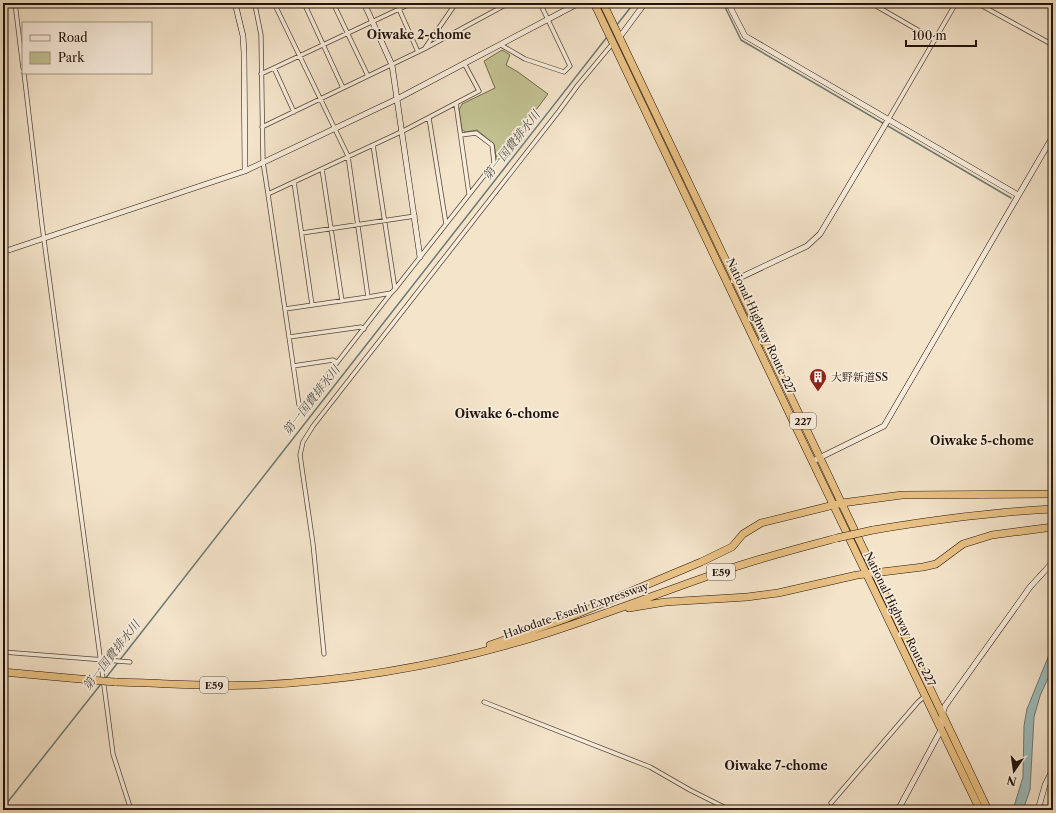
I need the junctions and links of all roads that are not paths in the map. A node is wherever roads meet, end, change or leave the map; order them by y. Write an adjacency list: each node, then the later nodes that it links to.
1 (15, 3): 32 (street)
2 (235, 3): 55 (street)
3 (274, 3): 31 (street)
4 (304, 3): 26 (street)
5 (333, 3): 23 (street)
6 (364, 3): 22 (street)
7 (412, 3): 20 (street)
8 (456, 3): 29 (street)
9 (509, 3): 29 (street)
10 (540, 3): 21 (street)
11 (579, 3): 21 (street)
12 (594, 3): 24 (highway, National Highway Route 227 / 227)
13 (603, 3): 24 (highway, National Highway Route 227 / 227)
14 (645, 3): 24 (street)
15 (728, 3): 45 (street)
16 (871, 3): 25 (street)
17 (956, 3): 25 (street)
18 (977, 3): 28 (street)
19 (256, 4): 37 (street)
20 (399, 9): 22 (street); 30 (street)
21 (548, 19): 27 (street); 27 (street)
22 (372, 21): 23 (street); 34 (street)
23 (347, 33): 26 (street); 38 (street)
24 (615, 38): 69 (highway, National Highway Route 227 / 227); 93 (street)
25 (935, 40): 45 (street)
26 (323, 44): 31 (street); 39 (street)
27 (501, 45): 33 (street)
28 (1053, 45)
29 (424, 49): 30 (street)
30 (418, 52): 34 (street)
31 (299, 56): 35 (street); 40 (street)
32 (22, 60)
33 (464, 63): 41 (street); 42 (street)
34 (392, 65): 38 (street); 41 (street)
35 (274, 68): 37 (street); 43 (street)
36 (24, 74): 66 (street)
37 (261, 74): 46 (street)
38 (368, 76): 39 (street)
39 (343, 88): 40 (street)
40 (319, 99): 43 (street); 47 (street)
41 (397, 99): 47 (street); 48 (street)
42 (456, 104): 44 (street); 49 (street)
43 (294, 112): 46 (street)
44 (429, 118): 48 (street); 63 (street)
45 (886, 123): 59 (street); 69 (street)
46 (262, 127): 53 (street)
47 (334, 128): 52 (street); 53 (street)
48 (402, 131): 51 (street); 60 (street)
49 (461, 135): 58 (street); 58 (street)
50 (1053, 136): 59 (street)
51 (373, 145): 52 (street); 61 (street)
52 (348, 156): 54 (street); 62 (street)
53 (263, 162): 55 (street); 57 (street)
54 (322, 169): 56 (street); 64 (street)
55 (245, 171): 66 (street)
56 (294, 182): 57 (street); 65 (street)
57 (268, 194): 75 (street)
58 (469, 194): 63 (street)
59 (1018, 195): 80 (street)
60 (415, 216): 61 (street); 68 (street)
61 (385, 220): 62 (street); 70 (street)
62 (358, 224): 64 (street); 72 (street)
63 (446, 224): 68 (street)
64 (331, 229): 65 (street); 73 (street)
65 (302, 233): 74 (street)
66 (44, 238): 67 (street); 94 (street)
67 (3, 252)
68 (420, 257): 70 (street)
69 (732, 281): 80 (highway, National Highway Route 227 / 227); 81 (highway, National Highway Route 227 / 227)
70 (395, 289): 71 (street)
71 (391, 293): 72 (street); 76 (street)
72 (368, 297): 73 (street)
73 (342, 301): 74 (street)
74 (312, 305): 75 (street)
75 (285, 309): 77 (street)
76 (364, 329): 77 (street); 78 (street)
77 (289, 337): 79 (street)
78 (337, 362): 79 (street); 79 (street)
79 (293, 366)
80 (820, 457): 81 (street); 83 (highway, National Highway Route 227 / 227)
81 (813, 461): 84 (highway, National Highway Route 227 / 227)
82 (1053, 494): 83 (highway)
83 (842, 503): 84 (highway); 88 (highway, National Highway Route 227 / 227)
84 (834, 506): 89 (highway, National Highway Route 227 / 227); 91 (highway)
85 (1053, 510): 90 (highway, Hakodate-Esashi Expressway / E59, bridge)
86 (1053, 527): 88 (highway)
87 (1053, 562): 99 (street)
88 (874, 572): 89 (highway); 99 (highway, National Highway Route 227 / 227)
89 (865, 574): 90 (highway); 97 (highway, National Highway Route 227 / 227)
90 (607, 612): 91 (highway, Hakodate-Esashi Expressway / E59)
91 (513, 641): 96 (highway, Hakodate-Esashi Expressway / E59, bridge)
92 (3, 652): 94 (street)
93 (324, 654)
94 (100, 660): 95 (street); 103 (street)
95 (130, 662)
96 (3, 672)
97 (925, 696): 100 (highway, National Highway Route 227 / 227); 102 (street)
98 (484, 702): 104 (street)
99 (942, 715): 100 (street); 107 (highway, National Highway Route 227 / 227)
100 (941, 730): 105 (street); 106 (highway, National Highway Route 227 / 227)
101 (1053, 769): 108 (street)
102 (831, 803)
103 (131, 810)
104 (730, 810)
105 (898, 810)
106 (980, 810)
107 (988, 810)
108 (1038, 810)

